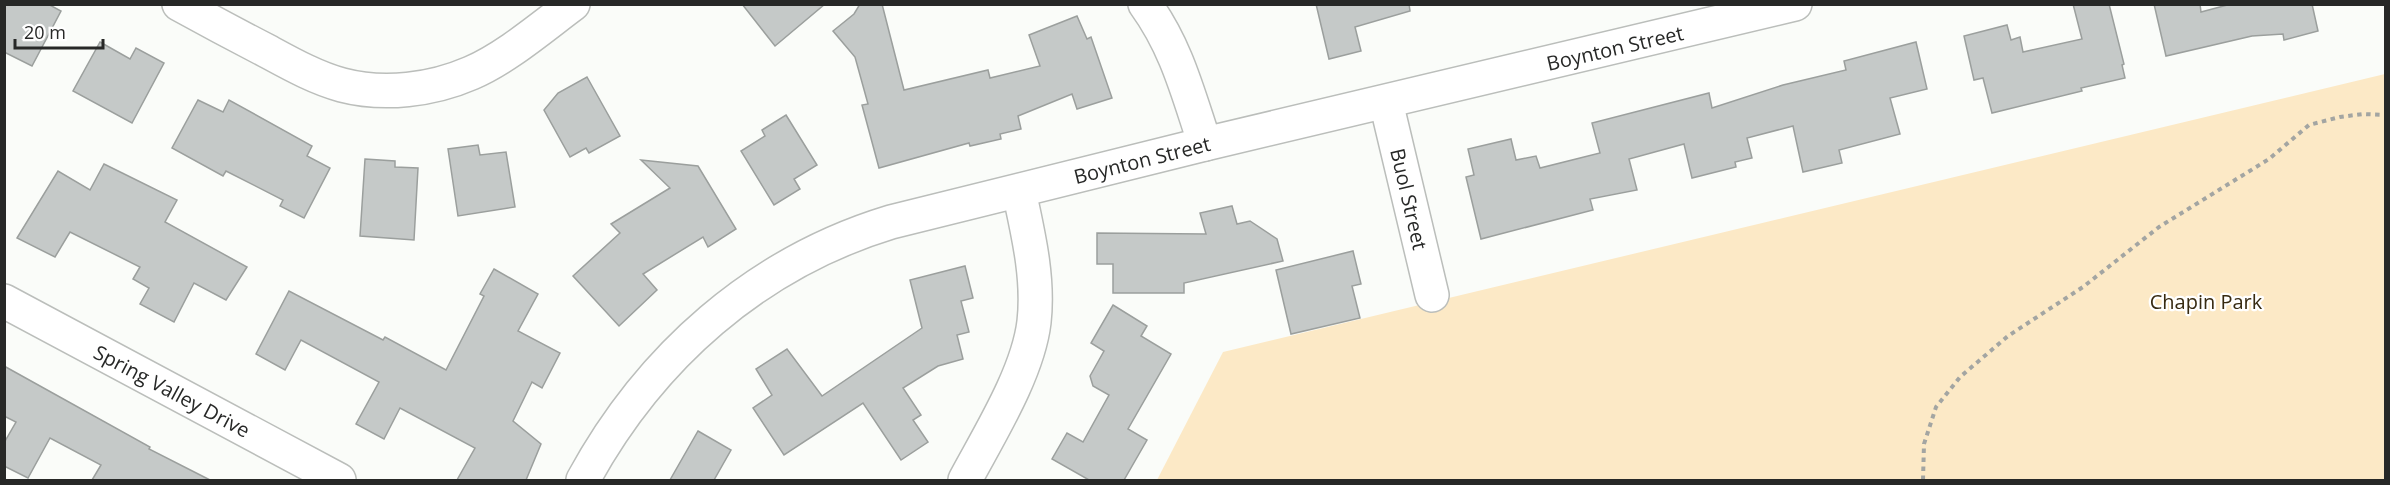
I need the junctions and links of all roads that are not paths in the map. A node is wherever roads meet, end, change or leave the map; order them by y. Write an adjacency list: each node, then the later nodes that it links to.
1 (179, 4): 2 (street)
2 (573, 4)
3 (1145, 4): 6 (street)
4 (1795, 4): 5 (street, Boynton Street)
5 (1386, 102): 6 (street, Boynton Street); 8 (street, Buol Street)
6 (1204, 144): 7 (street, Boynton Street)
7 (1019, 191): 11 (street, Boynton Street); 12 (street)
8 (1432, 296)
9 (4, 301): 10 (street, Spring Valley Drive)
10 (339, 480)
11 (583, 480)
12 (965, 480)

